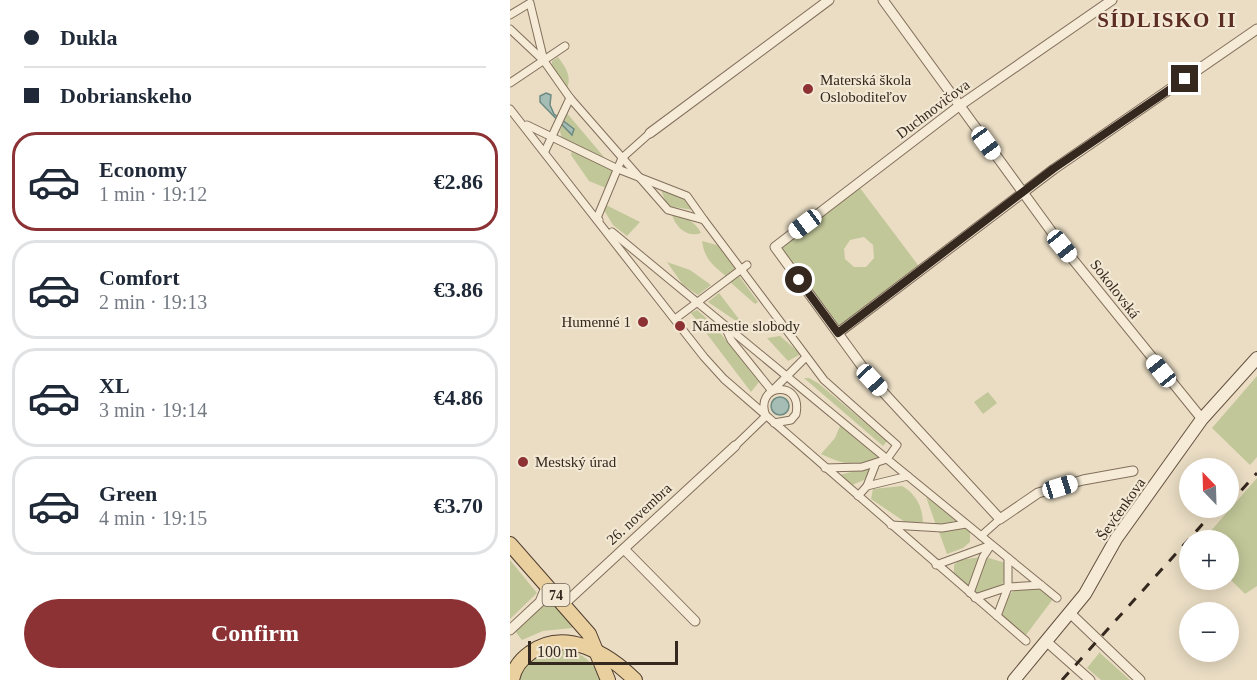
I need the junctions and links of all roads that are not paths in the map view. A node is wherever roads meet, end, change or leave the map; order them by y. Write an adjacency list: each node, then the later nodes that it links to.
1 (829, 0): 14 (street)
2 (882, 0): 11 (street, Sokolovská)
3 (1112, 0): 11 (street, Duchnovičova)
4 (510, 15): 8 (street)
5 (1257, 29): 20 (street)
6 (510, 30): 8 (street)
7 (565, 46): 8 (street)
8 (544, 61): 9 (street); 10 (street)
9 (510, 83)
10 (570, 98): 15 (street); 17 (street)
11 (959, 106): 20 (street, Sokolovská); 27 (street, Duchnovičova)
12 (510, 108): 13 (street)
13 (524, 124): 15 (street); 16 (street)
14 (650, 133): 17 (street)
15 (552, 137): 16 (street); 18 (street)
16 (545, 152): 21 (street)
17 (622, 158): 18 (street); 19 (street)
18 (618, 169): 19 (street); 21 (street)
19 (640, 178): 22 (street); 22 (street)
20 (1022, 192): 27 (street); 35 (street, Sokolovská)
21 (597, 218): 24 (street); 25 (street)
22 (704, 220): 23 (street)
23 (744, 267): 24 (street); 28 (street)
24 (696, 303): 25 (street); 26 (street)
25 (675, 319): 34 (street)
26 (724, 326): 30 (street); 31 (street)
27 (838, 333): 45 (street)
28 (806, 357): 30 (street); 38 (street)
29 (1257, 358): 35 (main road, Ševčenkova)
30 (787, 377): 31 (street); 32 (street)
31 (772, 391): 33 (street); 34 (street)
32 (811, 397): 33 (street); 38 (street)
33 (796, 414): 36 (street)
34 (766, 416): 36 (street); 37 (street)
35 (1202, 419): 60 (main road, Ševčenkova)
36 (774, 423): 40 (street)
37 (735, 446): 51 (street, 26. novembra)
38 (887, 459): 39 (street); 42 (street)
39 (876, 463): 40 (street); 43 (street)
40 (825, 468): 44 (street)
41 (1133, 471): 45 (street, Ševčenkova)
42 (908, 476): 43 (street); 46 (street)
43 (867, 486): 44 (street)
44 (858, 496): 47 (street)
45 (1000, 519): 48 (street)
46 (966, 524): 47 (street); 48 (street)
47 (891, 525): 53 (street)
48 (981, 536): 50 (street)
49 (510, 544): 54 (main road, 74)
50 (992, 545): 52 (street); 53 (street); 57 (street)
51 (624, 549): 59 (street, 26. novembra); 62 (street)
52 (1008, 558): 55 (street); 56 (street)
53 (936, 565): 57 (street)
54 (547, 585): 59 (main road, 74); 63 (street)
55 (1041, 585): 56 (street); 58 (street)
56 (1008, 587): 57 (street); 61 (street)
57 (972, 596): 61 (street)
58 (1057, 598)
59 (564, 604): 66 (main road, 74)
60 (1070, 614): 65 (main road, Ševčenkova); 72 (street)
61 (997, 616): 64 (street)
62 (695, 621)
63 (510, 630)
64 (1026, 641)
65 (1047, 642): 70 (main road, Ševčenkova); 71 (street)
66 (596, 651): 67 (main road); 68 (main road, 74); 69 (main road)
67 (513, 680)
68 (608, 680)
69 (635, 680)
70 (1014, 680)
71 (1090, 680)
72 (1140, 680)

